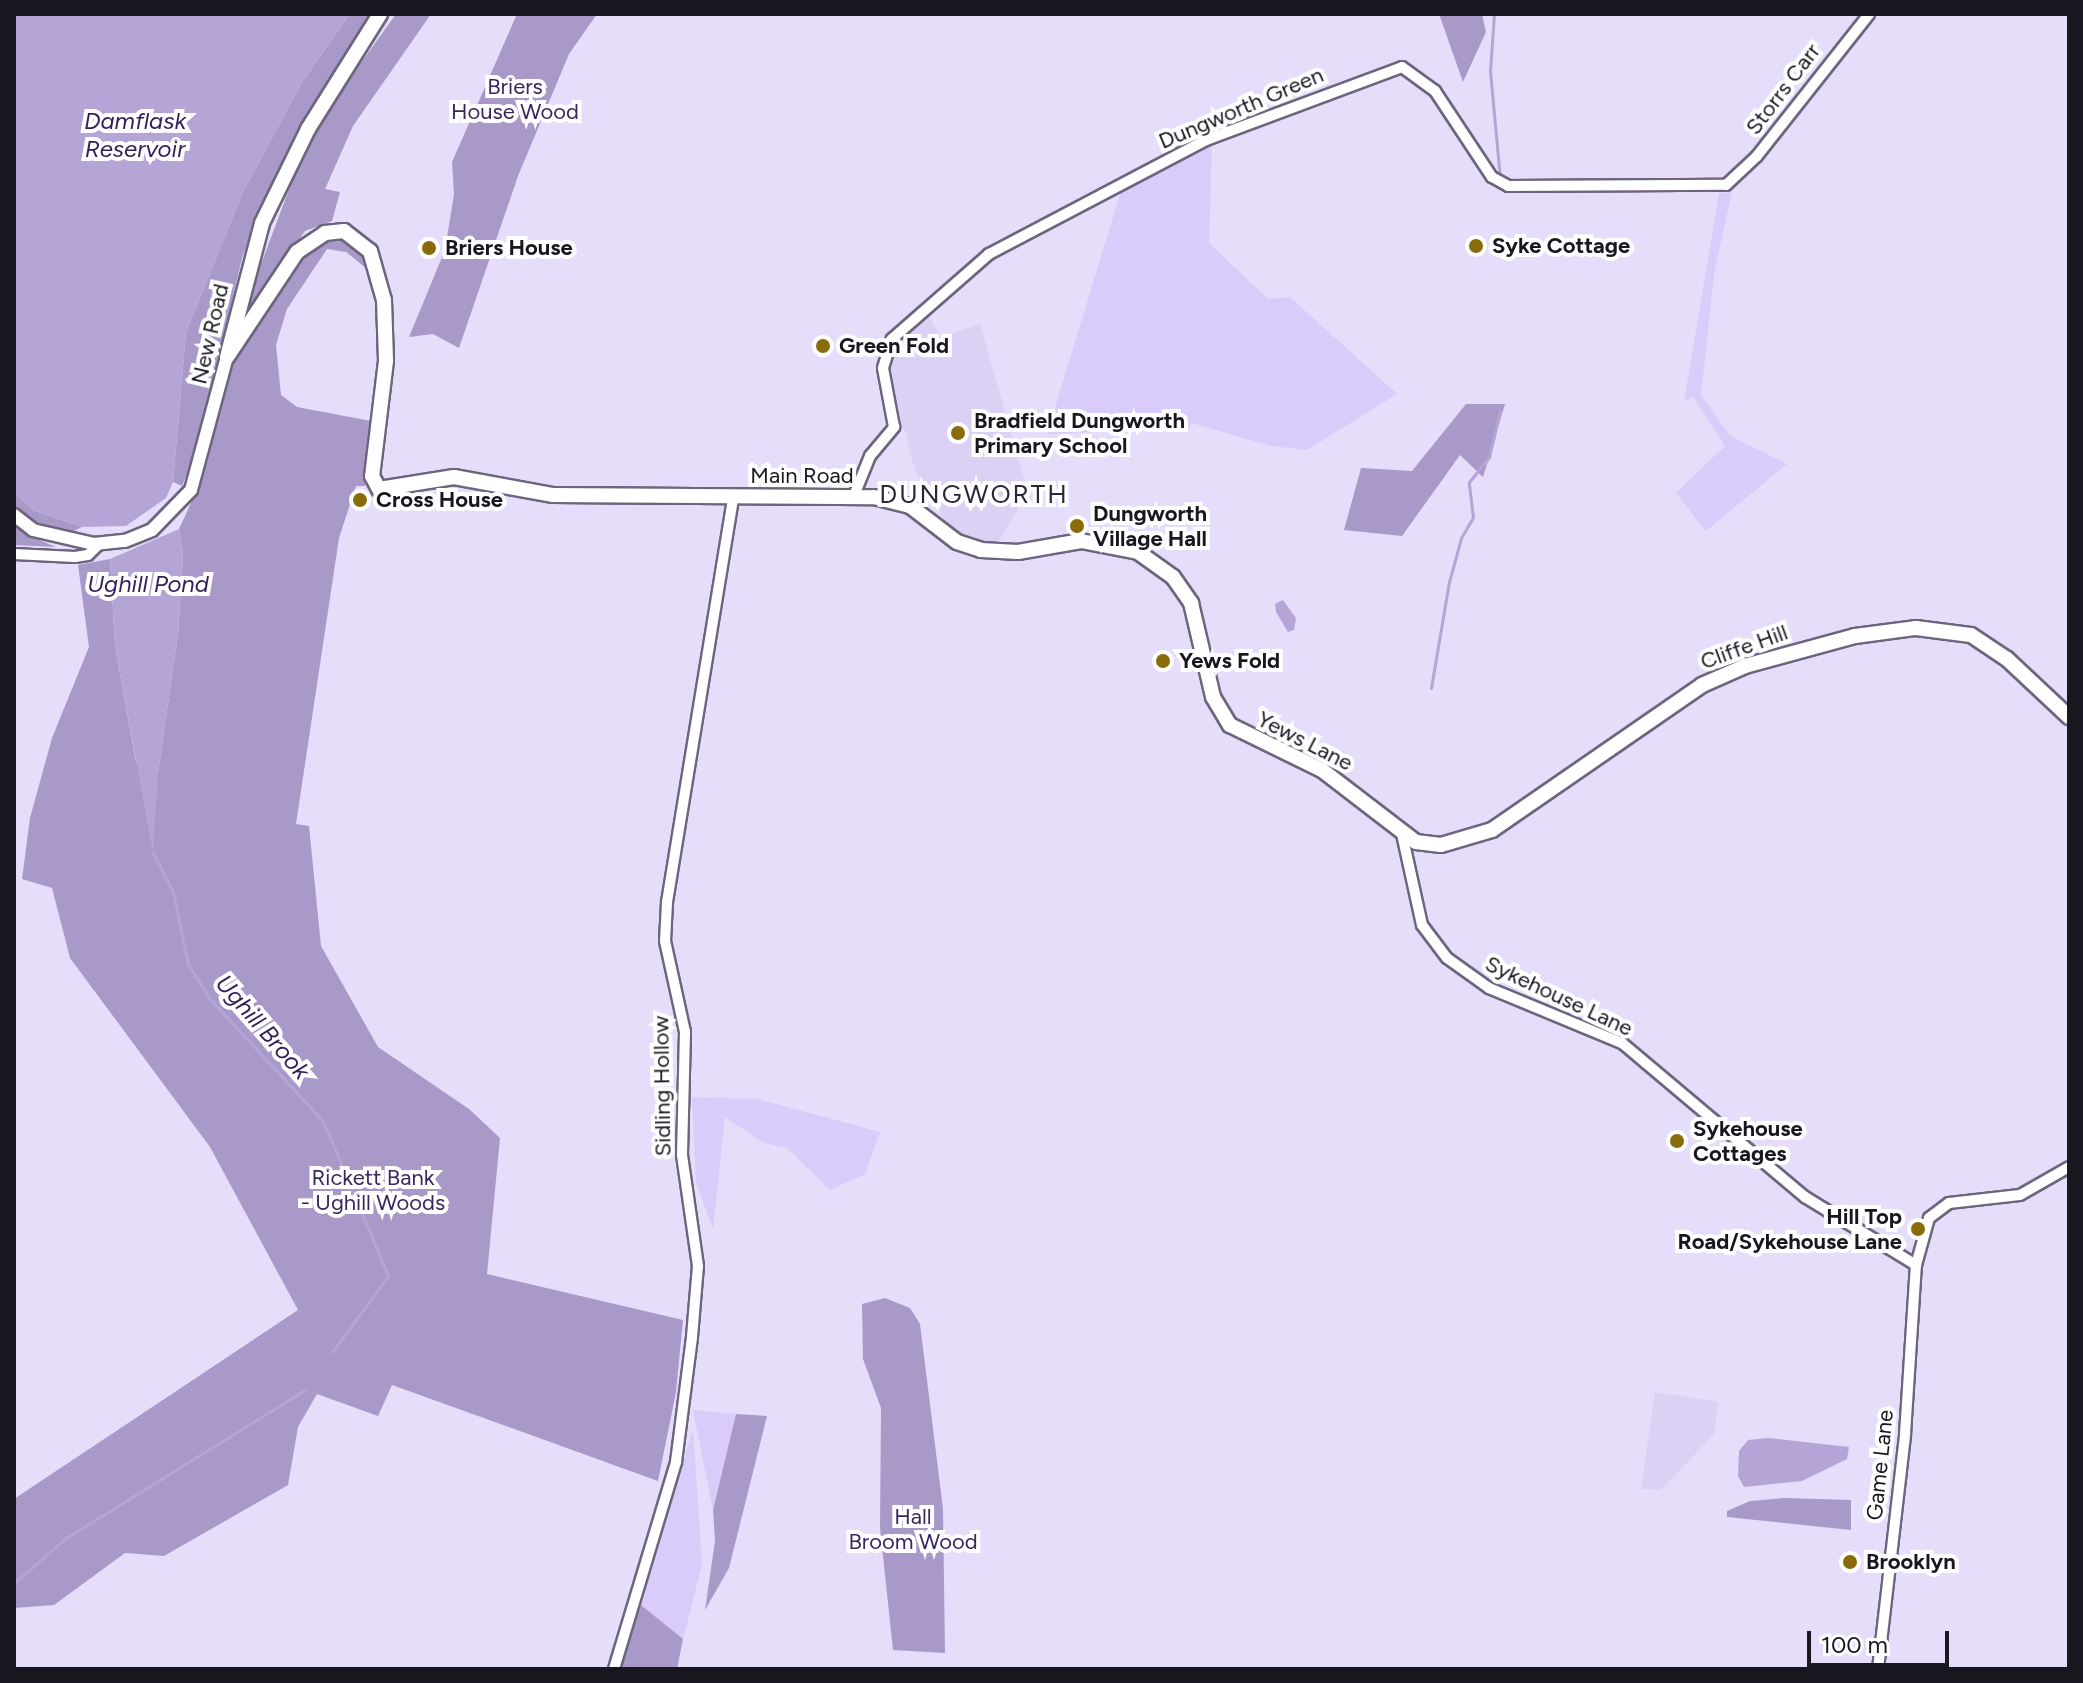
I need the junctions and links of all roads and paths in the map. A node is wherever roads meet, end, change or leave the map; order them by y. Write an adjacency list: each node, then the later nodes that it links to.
1 (380, 14): 4 (main road, New Road)
2 (1869, 14): 3 (street, Storrs Carr)
3 (1726, 185): 6 (street, Dungworth Green)
4 (227, 357): 5 (main road, Main Road); 9 (street, New Road)
5 (733, 498): 6 (main road, Main Road); 15 (street, Sidling Hollow)
6 (853, 498): 8 (main road, Main Road)
7 (14, 515): 9 (street, New Road)
8 (1096, 542): 12 (main road, Yews Lane)
9 (99, 544): 10 (street)
10 (14, 554)
11 (2069, 717): 12 (main road, Cliffe Hill)
12 (1402, 834): 14 (street, Sykehouse Lane)
13 (2069, 1167): 14 (street, Game Lane)
14 (1916, 1265): 16 (street, Game Lane)
15 (614, 1669)
16 (1878, 1669)

